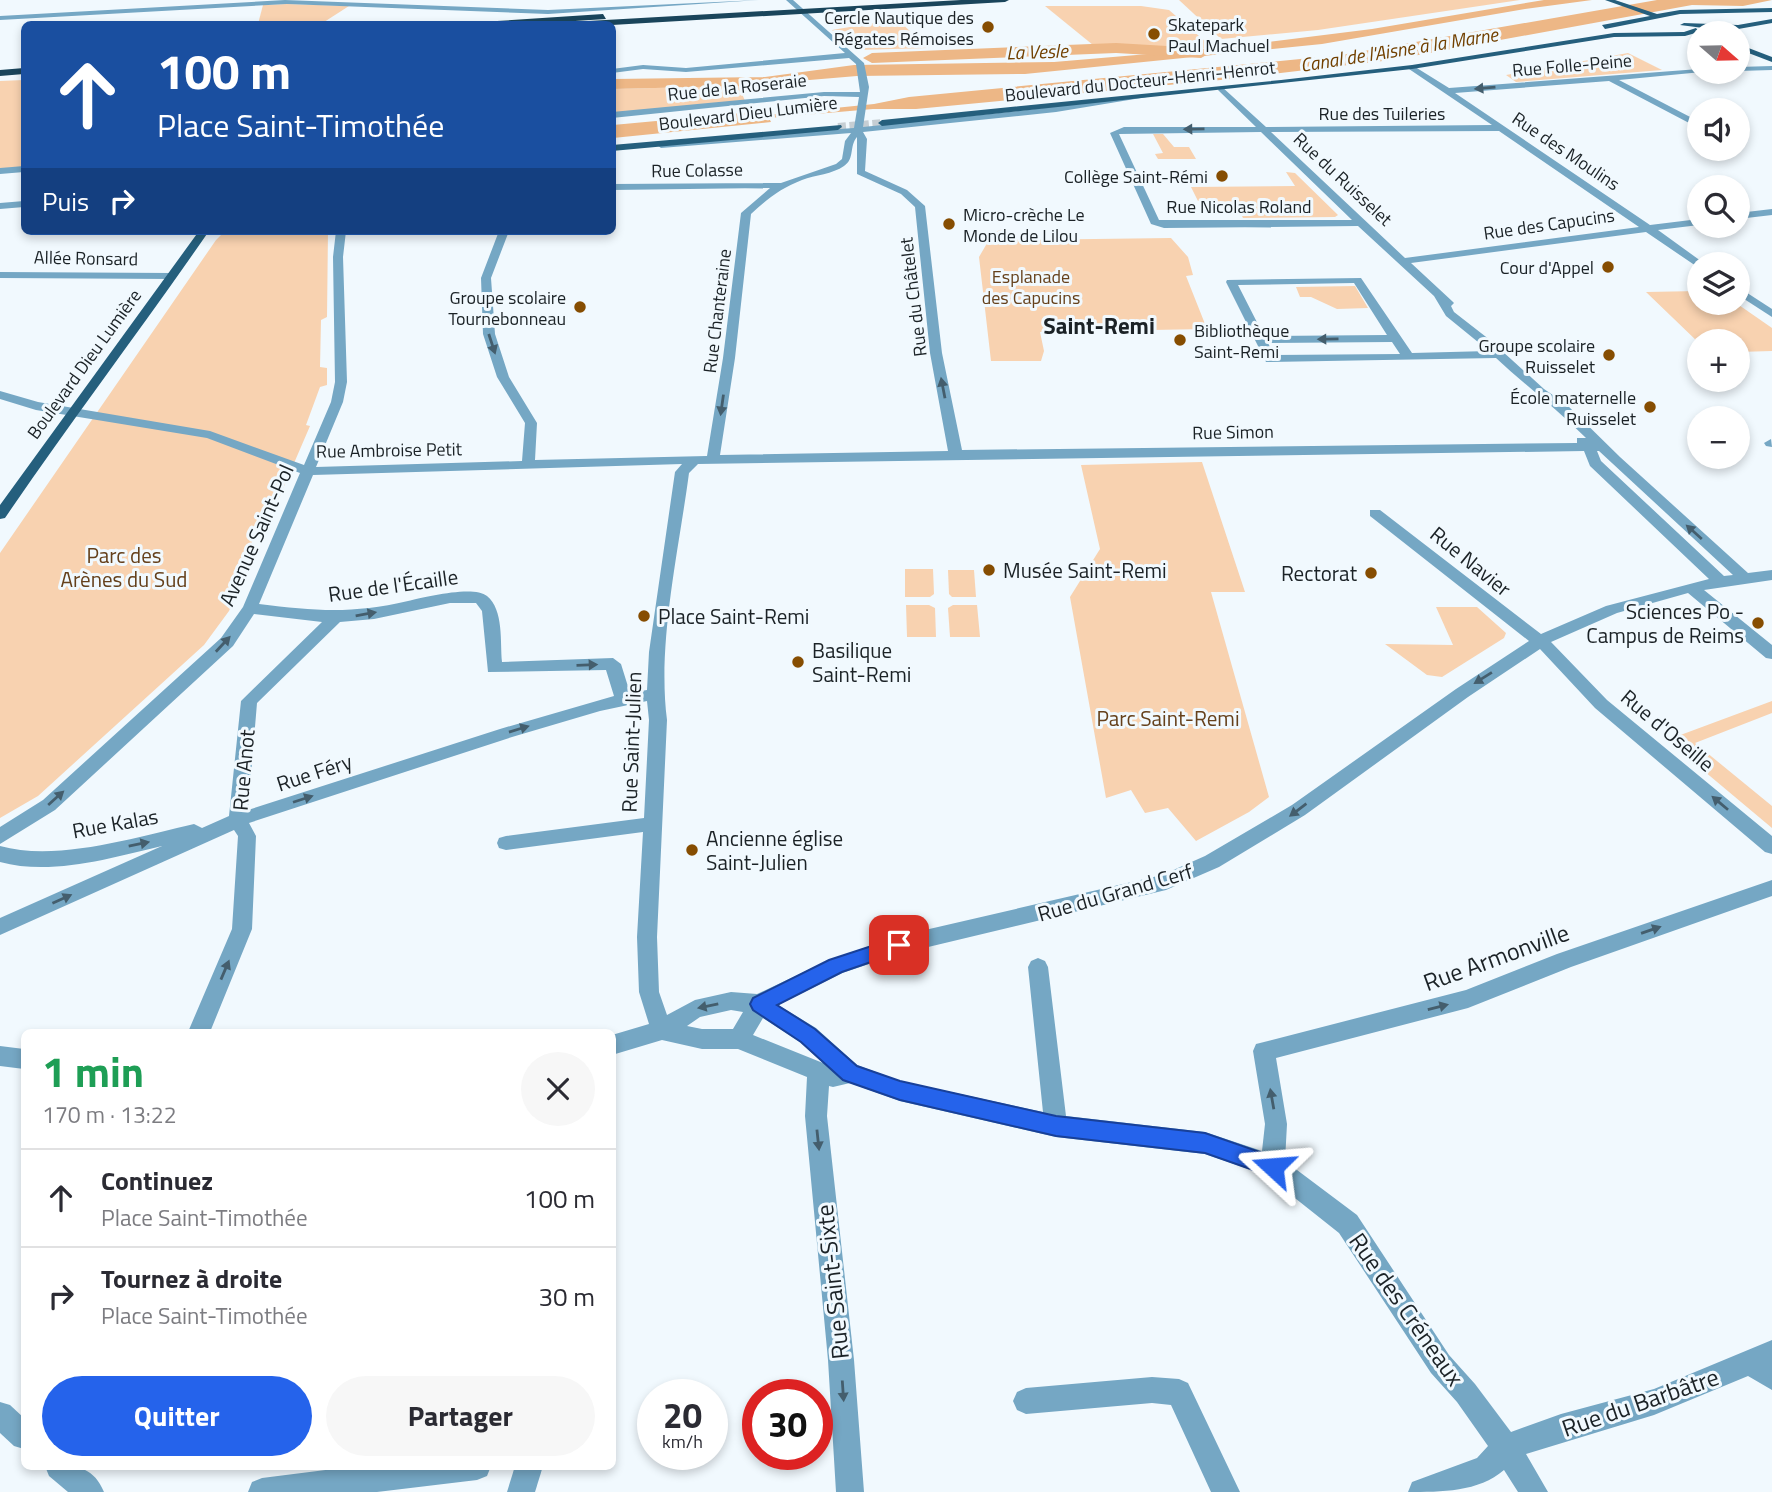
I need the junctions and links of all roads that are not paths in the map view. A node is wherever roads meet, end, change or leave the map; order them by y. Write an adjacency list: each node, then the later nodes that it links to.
1 (535, 0): 9 (street)
2 (755, 0): 9 (street)
3 (789, 0): 24 (street)
4 (899, 0): 10 (highway)
5 (1005, 0): 10 (highway)
6 (1608, 0): 14 (main road)
7 (7, 7): 11 (street)
8 (1772, 10): 21 (main road, Boulevard du Docteur-Henri-Henrot)
9 (556, 12): 11 (street)
10 (727, 13): 12 (highway); 13 (highway)
11 (1, 18)
12 (560, 21)
13 (616, 22)
14 (1680, 24): 15 (main road); 18 (main road); 21 (main road)
15 (1687, 24)
16 (1772, 24): 17 (main road); 19 (main road)
17 (1750, 26)
18 (1687, 27)
19 (1750, 28)
20 (1687, 34): 22 (main road, Boulevard du Docteur-Henri-Henrot)
21 (1538, 43): 22 (main road, Boulevard du Docteur-Henri-Henrot)
22 (1526, 48): 28 (main road, Boulevard du Docteur-Henri-Henrot)
23 (1750, 52): 25 (main road)
24 (852, 55): 31 (street); 38 (street)
25 (1772, 60)
26 (21, 64): 27 (highway)
27 (0, 66)
28 (1412, 67): 36 (main road, Boulevard du Docteur-Henri-Henrot); 37 (street, Rue des Moulins)
29 (1772, 68): 30 (street)
30 (1750, 69)
31 (616, 70)
32 (21, 71): 34 (highway)
33 (1687, 72): 35 (street, Rue Folle-Peine)
34 (0, 73)
35 (1610, 78): 37 (street, Rue Folle-Peine, one-way to 37); 42 (street)
36 (1221, 88): 39 (main road, Boulevard du Docteur-Henri-Henrot); 46 (street, Rue du Ruisselet)
37 (1448, 91): 45 (street, Rue des Moulins)
38 (864, 97): 40 (street, Rue de la Roseraie); 41 (street)
39 (1143, 97): 41 (street, Boulevard Dieu Lumière); 43 (main road, Boulevard du Docteur-Henri-Henrot); 47 (street, Boulevard Dieu Lumière)
40 (616, 115)
41 (860, 118): 47 (street); 48 (street, Boulevard Dieu Lumière)
42 (1687, 119)
43 (881, 123)
44 (838, 127): 48 (main road, Boulevard Dieu Lumière)
45 (1502, 128): 46 (street, Rue des Tuileries); 62 (street, Rue des Moulins)
46 (1262, 129): 60 (street, Rue du Ruisselet); 60 (street, Rue Nicolas Roland, one-way to 60)
47 (858, 131): 48 (street, Boulevard Dieu Lumière); 52 (street); 53 (street)
48 (640, 146): 49 (main road, Boulevard Dieu Lumière)
49 (616, 148)
50 (21, 169): 51 (street)
51 (0, 171)
52 (818, 172): 53 (street); 54 (street)
53 (861, 172): 79 (street, Rue du Châtelet, one-way to 53)
54 (782, 185): 55 (street, Rue Colasse); 82 (street, Rue Chanteraine, one-way to 82)
55 (616, 187)
56 (21, 204): 57 (street)
57 (0, 206)
58 (1772, 212): 59 (street)
59 (1750, 215)
60 (1360, 223): 67 (street, Rue du Ruisselet)
61 (1687, 225): 62 (street, Rue des Capucins)
62 (1652, 232): 66 (street, Rue des Moulins); 67 (street, Rue des Capucins)
63 (203, 235): 69 (main road, Boulevard Dieu Lumière)
64 (341, 235): 84 (street, Avenue Saint-Pol)
65 (502, 235): 83 (street, one-way to 83)
66 (1687, 255)
67 (1403, 261): 74 (street, Rue du Ruisselet)
68 (0, 275): 69 (street, Allée Ronsard)
69 (172, 276): 77 (main road, Boulevard Dieu Lumière)
70 (1750, 298): 71 (street)
71 (1772, 314)
72 (1395, 338): 73 (street, one-way to 73); 73 (street); 75 (street)
73 (1260, 340): 75 (street)
74 (1498, 354): 75 (street); 78 (street, Rue du Ruisselet)
75 (1408, 357)
76 (0, 395): 77 (street, Rue Ambroise Petit)
77 (75, 412): 84 (street, Rue Ambroise Petit); 86 (main road, Boulevard Dieu Lumière)
78 (1596, 447): 79 (street, Rue Simon); 88 (street, Rue du Ruisselet, one-way to 78); 89 (street, Rue du Ruisselet)
79 (956, 455): 80 (street, Rue Simon)
80 (865, 456): 82 (street, Rue Ambroise Petit)
81 (694, 460): 82 (street, Rue Ambroise Petit); 83 (street, Rue Ambroise Petit); 95 (street, Rue Saint-Julien)
82 (713, 460)
83 (527, 465): 84 (street, Rue Ambroise Petit)
84 (307, 471): 91 (street, Avenue Saint-Pol)
85 (1375, 513): 93 (street, Rue Navier)
86 (0, 515)
87 (1772, 575): 88 (street)
88 (1745, 578): 89 (street)
89 (1721, 582): 90 (street, Rue du Grand Cerf)
90 (1693, 589): 93 (street, Rue du Grand Cerf); 94 (street)
91 (250, 608): 92 (street, Rue de l'Écaille); 99 (street, Avenue Saint-Pol, one-way to 91)
92 (335, 618): 96 (street, Rue de l'Écaille, one-way to 96); 97 (street, Rue Anot)
93 (1541, 641): 101 (street, Rue d'Oseille, one-way to 93); 106 (street, Rue du Grand Cerf, one-way to 106)
94 (1772, 654)
95 (655, 694): 96 (street, Rue Féry); 98 (street, Rue Saint-Julien)
96 (623, 699): 97 (street, Rue Féry, one-way to 96)
97 (238, 820): 102 (street, Rue Kalas, one-way to 97); 104 (street, Rue Féry, one-way to 97); 107 (street, Rue Anot, one-way to 97)
98 (651, 824): 100 (street); 108 (street, Rue Saint-Julien)
99 (0, 837)
100 (506, 843)
101 (1772, 847)
102 (0, 854)
103 (1772, 888): 116 (street, Rue Armonville, one-way to 103)
104 (0, 927)
105 (1038, 967): 115 (street)
106 (760, 1004): 108 (street, one-way to 108); 109 (street); 114 (street)
107 (200, 1029)
108 (662, 1030): 109 (street); 110 (street)
109 (740, 1039): 113 (street)
110 (616, 1044)
111 (0, 1056): 112 (street)
112 (21, 1059)
113 (818, 1072): 114 (street); 126 (street, Rue Saint-Sixte, one-way to 126)
114 (850, 1073): 115 (street, Rue des Créneaux)
115 (1056, 1126): 116 (street, Rue des Créneaux)
116 (1273, 1167): 121 (street, Rue des Créneaux)
117 (1765, 1364): 121 (street, Rue du Barbâtre)
118 (1026, 1401): 127 (street)
119 (0, 1415): 120 (street)
120 (21, 1433)
121 (1506, 1448): 128 (street); 129 (street, Rue des Créneaux)
122 (444, 1470): 124 (street)
123 (528, 1470): 125 (street)
124 (262, 1492)
125 (521, 1492)
126 (850, 1492)
127 (1226, 1492)
128 (1422, 1492)
129 (1534, 1492)

